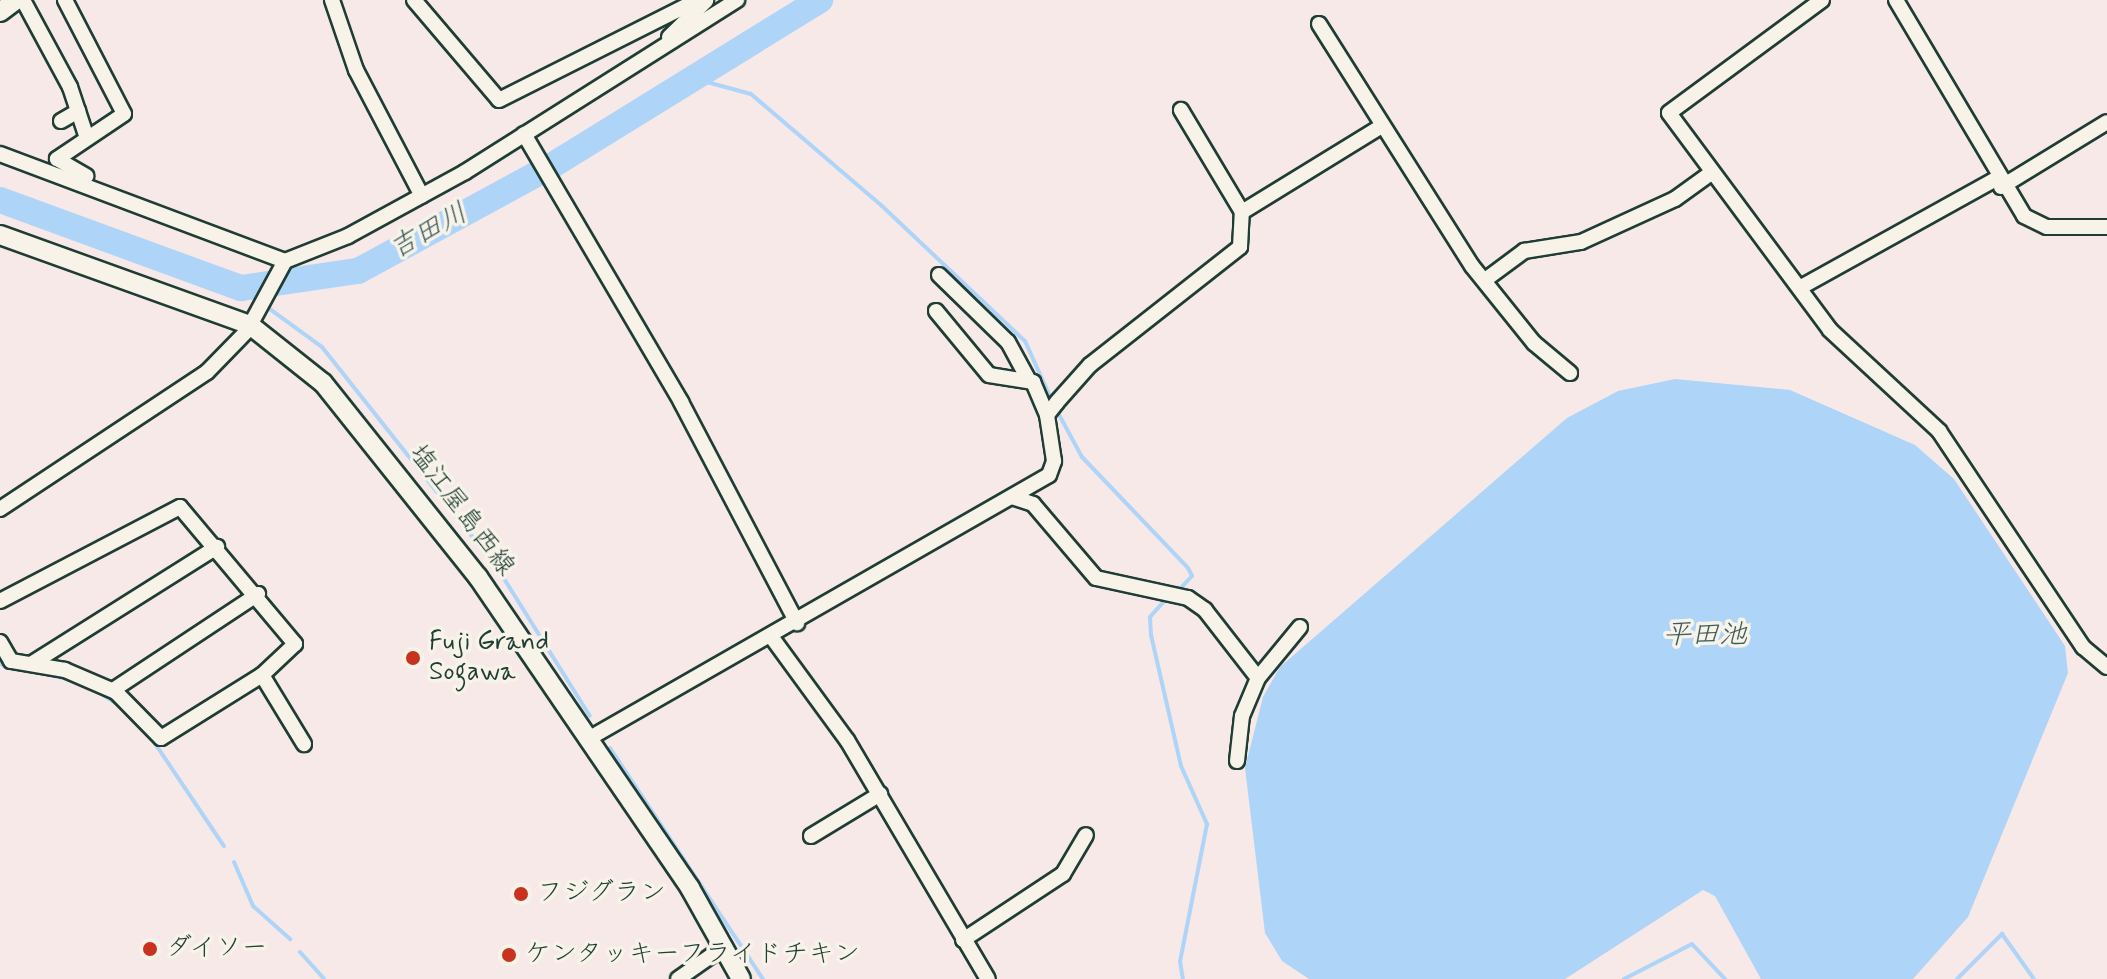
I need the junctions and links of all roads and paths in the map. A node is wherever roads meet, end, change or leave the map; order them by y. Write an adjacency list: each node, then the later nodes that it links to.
1 (16, 0): 11 (main road)
2 (23, 0): 15 (street)
3 (65, 0): 19 (street)
4 (414, 0): 5 (street)
5 (698, 0)
6 (706, 0): 13 (street)
7 (737, 0): 13 (street)
8 (1822, 0): 22 (street)
9 (1896, 0): 23 (street)
10 (334, 1): 25 (street)
11 (0, 12)
12 (1319, 24): 18 (street)
13 (643, 62): 20 (street)
14 (1181, 110): 26 (street)
15 (78, 111): 16 (street); 19 (street)
16 (61, 121)
17 (2107, 122): 23 (street)
18 (1380, 127): 26 (street); 31 (street)
19 (87, 138): 24 (street)
20 (528, 140): 25 (street); 43 (street)
21 (0, 154): 24 (street)
22 (1711, 173): 31 (street); 32 (street)
23 (1999, 183): 27 (street); 32 (street)
24 (106, 192): 29 (street)
25 (422, 196): 29 (street)
26 (1242, 212): 37 (street)
27 (2107, 227)
28 (0, 235): 34 (main road, 塩江屋島西線)
29 (283, 264): 34 (street)
30 (939, 275): 33 (street)
31 (1485, 280): 35 (street)
32 (1803, 286): 48 (street)
33 (957, 295): 36 (street); 36 (street)
34 (253, 320): 39 (street); 52 (main road, 塩江屋島西線)
35 (1570, 373)
36 (1028, 379): 37 (street)
37 (1052, 409): 38 (street)
38 (1012, 497): 43 (street); 50 (street)
39 (0, 509)
40 (217, 547): 41 (street); 42 (street); 47 (street)
41 (258, 594): 49 (street); 51 (street)
42 (0, 601)
43 (797, 623): 45 (street)
44 (1300, 627): 50 (street)
45 (773, 639): 52 (street); 55 (street)
46 (0, 642): 47 (street)
47 (31, 664): 51 (street)
48 (2107, 667)
49 (262, 675): 51 (street); 53 (street)
50 (1258, 678): 54 (street)
51 (113, 690)
52 (588, 739): 59 (main road, 塩江屋島西線)
53 (304, 744)
54 (1237, 761)
55 (880, 794): 57 (street); 58 (street)
56 (1086, 835): 58 (street)
57 (811, 836)
58 (963, 940): 62 (street)
59 (725, 946): 60 (street); 61 (main road, 塩江屋島西線)
60 (678, 979)
61 (741, 979)
62 (988, 979)

